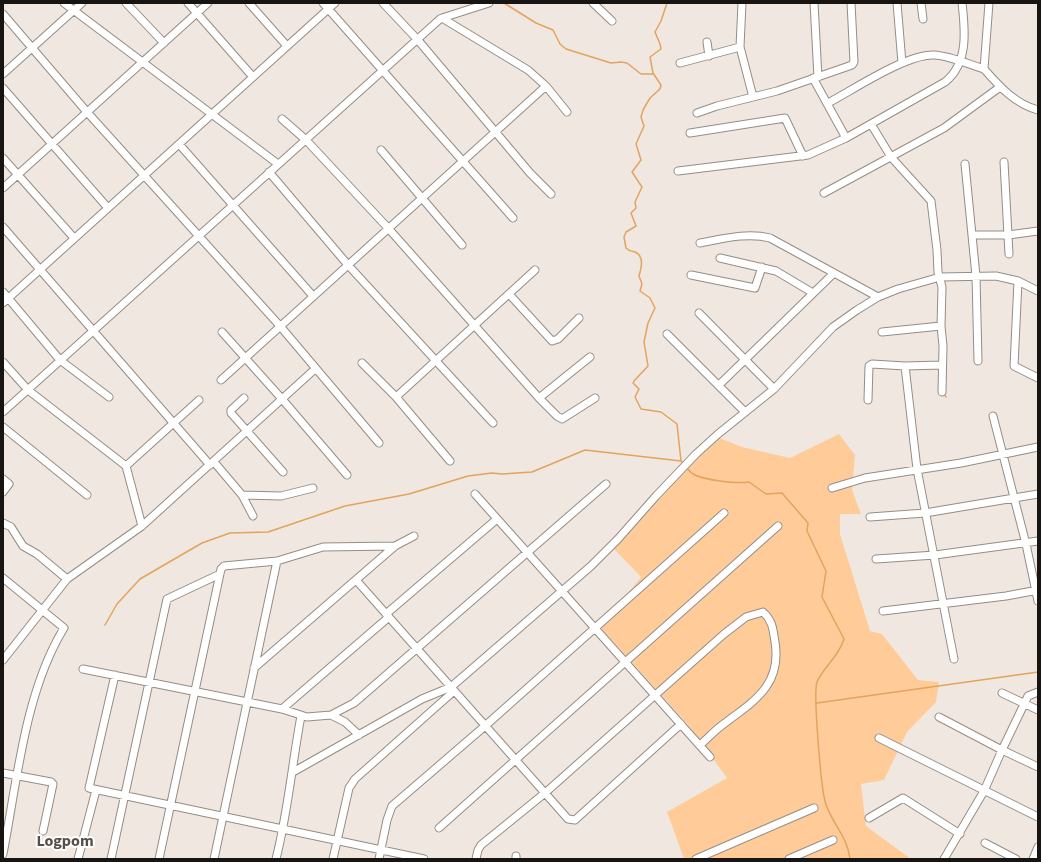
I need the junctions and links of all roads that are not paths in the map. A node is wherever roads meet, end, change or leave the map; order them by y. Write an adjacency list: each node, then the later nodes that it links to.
1 (64, 3): 20 (street)
2 (82, 3): 20 (street)
3 (126, 3): 28 (street)
4 (188, 3): 21 (street)
5 (208, 3): 21 (street)
6 (249, 3): 29 (street)
7 (323, 3): 19 (street)
8 (335, 3): 19 (street)
9 (383, 3): 26 (street)
10 (489, 3): 23 (street)
11 (593, 3): 25 (street)
12 (742, 3): 30 (street)
13 (814, 3): 41 (street)
14 (851, 3): 41 (street)
15 (897, 3): 36 (street)
16 (921, 3): 24 (street)
17 (962, 3): 33 (street)
18 (989, 3): 38 (street)
19 (329, 9): 29 (street); 37 (street)
20 (74, 11): 31 (street); 34 (street)
21 (197, 13): 28 (street); 40 (street)
22 (3, 14): 31 (street)
23 (442, 18): 26 (street); 42 (street)
24 (923, 19)
25 (612, 21)
26 (417, 39): 37 (street); 54 (street)
27 (707, 42): 32 (street)
28 (164, 43): 34 (street)
29 (287, 46): 40 (street)
30 (740, 47): 32 (street); 45 (street)
31 (33, 48): 39 (street); 48 (street)
32 (710, 56): 35 (street)
33 (960, 61): 36 (street); 38 (street); 53 (street)
34 (143, 62): 48 (street); 51 (street)
35 (680, 63)
36 (902, 63): 46 (street)
37 (383, 69): 57 (street); 64 (street)
38 (984, 69): 43 (street)
39 (3, 74)
40 (253, 77): 51 (street)
41 (815, 77): 45 (street); 46 (street)
42 (546, 86): 49 (street); 54 (street)
43 (1000, 87): 47 (street); 62 (street)
44 (3, 88): 58 (street)
45 (753, 97): 50 (street)
46 (828, 103): 56 (street)
47 (1038, 110)
48 (87, 112): 58 (street); 71 (street)
49 (567, 112)
50 (697, 113)
51 (212, 114): 59 (street); 66 (street)
52 (282, 119): 57 (street)
53 (872, 124): 56 (street); 62 (street)
54 (496, 131): 64 (street); 74 (street)
55 (690, 134): 61 (street)
56 (846, 138): 61 (street)
57 (306, 140): 66 (street); 80 (street)
58 (52, 144): 70 (street); 77 (street)
59 (179, 144): 71 (street); 76 (street)
60 (381, 150): 75 (street)
61 (803, 156): 68 (street)
62 (891, 157): 73 (street); 97 (street)
63 (3, 158): 70 (street)
64 (463, 161): 75 (street); 78 (street)
65 (1004, 162): 83 (street)
66 (278, 164): 69 (street)
67 (965, 164): 82 (street)
68 (678, 171)
69 (269, 172): 76 (street); 90 (street)
70 (18, 174): 72 (street); 85 (street)
71 (144, 175): 77 (street); 84 (street)
72 (3, 188)
73 (824, 193)
74 (551, 194)
75 (422, 198): 80 (street); 87 (street)
76 (234, 204): 84 (street); 103 (street)
77 (108, 208): 85 (street)
78 (513, 218)
79 (3, 226): 92 (street)
80 (388, 228): 90 (street); 108 (street)
81 (1038, 231): 83 (street)
82 (972, 235): 83 (street); 96 (street)
83 (1008, 235): 88 (street)
84 (199, 236): 109 (street); 111 (street)
85 (74, 238): 92 (street)
86 (700, 243): 94 (street)
87 (462, 245)
88 (1009, 254)
89 (720, 258): 91 (street)
90 (348, 265): 103 (street); 120 (street)
91 (762, 267): 95 (street); 101 (street)
92 (41, 269): 105 (street); 111 (street)
93 (535, 270): 102 (street)
94 (834, 274): 101 (street); 104 (street)
95 (691, 276)
96 (976, 276): 97 (street); 98 (street); 119 (street)
97 (940, 277): 104 (street); 110 (street)
98 (1018, 281): 99 (street); 126 (street)
99 (1038, 291)
100 (3, 292): 105 (street)
101 (813, 293): 118 (street)
102 (509, 294): 107 (street); 108 (street)
103 (313, 296): 109 (street)
104 (878, 297): 129 (street)
105 (6, 300): 117 (street)
106 (699, 313): 118 (street)
107 (579, 318)
108 (475, 325): 120 (street); 135 (street)
109 (280, 326): 116 (street); 125 (street)
110 (941, 326): 113 (street); 123 (street)
111 (94, 330): 117 (street); 143 (street)
112 (222, 332): 116 (street)
113 (882, 332)
114 (667, 334): 128 (street)
115 (590, 357): 135 (street)
116 (245, 358): 127 (street); 137 (street)
117 (60, 360): 130 (street); 132 (street)
118 (745, 360): 128 (street); 129 (street)
119 (978, 360)
120 (436, 361): 133 (street); 144 (street)
121 (3, 362): 130 (street)
122 (362, 362): 133 (street)
123 (942, 365): 124 (street); 131 (street)
124 (905, 366): 139 (street); 153 (street)
125 (315, 369): 137 (street); 147 (street)
126 (1038, 378)
127 (221, 380)
128 (719, 385): 141 (street)
129 (774, 389): 141 (street)
130 (28, 390): 140 (street); 152 (street)
131 (942, 392)
132 (109, 397)
133 (396, 397): 150 (street)
134 (244, 398): 146 (street)
135 (539, 398): 136 (street)
136 (595, 398)
137 (282, 399): 146 (street); 155 (street)
138 (199, 400): 143 (street)
139 (868, 400)
140 (3, 412)
141 (745, 412): 187 (street)
142 (993, 416): 149 (street)
143 (174, 422): 151 (street); 152 (street)
144 (493, 423)
145 (3, 427): 163 (street)
146 (248, 431): 151 (street); 154 (street)
147 (379, 443)
148 (1038, 447): 149 (street)
149 (1004, 454): 153 (street); 165 (street)
150 (450, 462)
151 (212, 463): 164 (street); 172 (street)
152 (126, 466): 172 (street)
153 (917, 469): 159 (street); 167 (street)
154 (283, 472)
155 (347, 475)
156 (3, 479): 160 (street)
157 (606, 484): 178 (street)
158 (313, 488): 164 (street)
159 (832, 488)
160 (3, 492)
161 (475, 494): 170 (street)
162 (1038, 494): 165 (street)
163 (87, 495)
164 (242, 495): 168 (street)
165 (1014, 499): 167 (street); 176 (street)
166 (724, 513): 193 (street)
167 (925, 513): 169 (street); 179 (street)
168 (252, 516)
169 (870, 517)
170 (497, 519): 178 (street); 192 (street)
171 (3, 524): 184 (street)
172 (142, 526): 184 (street)
173 (778, 526): 197 (street)
174 (414, 536): 177 (street)
175 (1038, 541): 176 (street)
176 (1026, 544): 179 (street); 186 (street)
177 (395, 546): 181 (street); 185 (street)
178 (528, 553): 187 (street); 194 (street)
179 (935, 555): 180 (street); 189 (street)
180 (876, 559)
181 (277, 561): 182 (street); 198 (street)
182 (218, 576): 201 (street); 203 (street)
183 (3, 578): 190 (street)
184 (67, 579): 190 (street)
185 (356, 580): 192 (street); 198 (street)
186 (1037, 590): 188 (street); 189 (street)
187 (562, 591): 193 (street); 202 (street)
188 (1038, 601)
189 (944, 602): 191 (street); 195 (street)
190 (42, 610): 196 (street); 225 (street)
191 (883, 611)
192 (388, 615): 194 (street); 209 (street)
193 (594, 627): 197 (street); 215 (street)
194 (417, 649): 202 (street); 211 (street)
195 (954, 659)
196 (3, 660)
197 (626, 662): 206 (street); 221 (street)
198 (254, 668): 207 (street)
199 (84, 669): 200 (street)
200 (115, 675): 201 (street); 226 (street)
201 (149, 682): 203 (street); 229 (street)
202 (453, 689): 215 (street); 216 (street); 239 (street)
203 (193, 691): 207 (street); 230 (street)
204 (1038, 692): 208 (street)
205 (1002, 693): 208 (street)
206 (656, 696): 214 (street); 218 (street); 228 (street)
207 (247, 702): 209 (street); 232 (street)
208 (1024, 704): 210 (street); 219 (street)
209 (282, 709): 212 (street)
210 (1038, 710)
211 (331, 715): 212 (street); 216 (street)
212 (301, 716): 223 (street)
213 (939, 717): 219 (street)
214 (681, 724): 218 (street); 228 (street)
215 (485, 726): 221 (street); 243 (street)
216 (360, 735): 223 (street)
217 (879, 738): 227 (street)
218 (700, 745): 220 (street)
219 (1002, 750): 222 (street); 227 (street)
220 (710, 757)
221 (516, 760): 228 (street); 235 (street)
222 (1038, 767)
223 (293, 772): 236 (street)
224 (3, 773): 225 (street)
225 (18, 776): 237 (street); 244 (street)
226 (96, 790): 229 (street); 246 (street)
227 (984, 791): 233 (street); 238 (street)
228 (545, 793): 254 (street)
229 (124, 796): 230 (street); 247 (street)
230 (169, 805): 232 (street); 248 (street)
231 (814, 808): 245 (street)
232 (223, 817): 236 (street); 249 (street)
233 (1038, 817)
234 (869, 818): 238 (street)
235 (439, 828)
236 (283, 829): 239 (street); 250 (street)
237 (43, 832)
238 (960, 834): 256 (street)
239 (336, 840): 243 (street); 251 (street)
240 (833, 840): 255 (street)
241 (985, 843): 257 (street)
242 (1038, 847): 258 (street)
243 (381, 850): 252 (street); 253 (street)
244 (3, 854)
245 (700, 858)
246 (78, 859)
247 (111, 859)
248 (158, 859)
249 (214, 859)
250 (276, 859)
251 (333, 859)
252 (379, 859)
253 (424, 859)
254 (476, 859)
255 (789, 859)
256 (944, 859)
257 (1016, 859)
258 (1032, 859)

